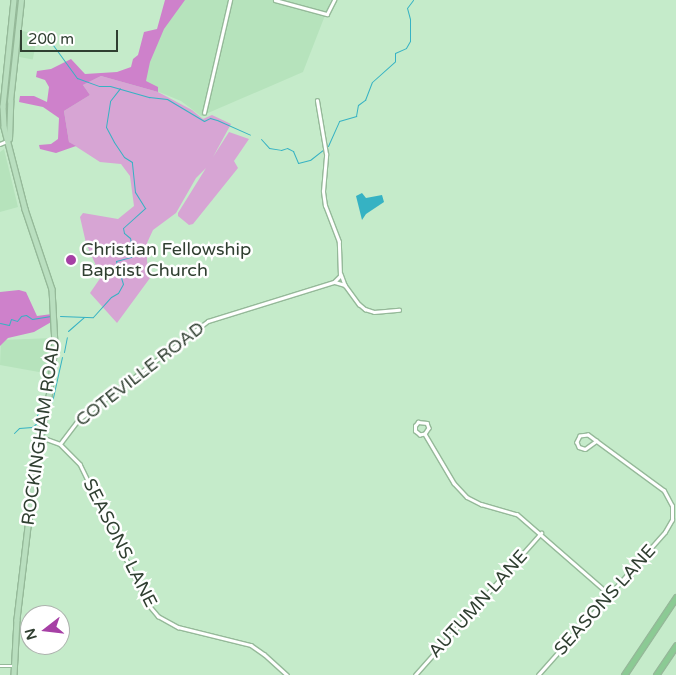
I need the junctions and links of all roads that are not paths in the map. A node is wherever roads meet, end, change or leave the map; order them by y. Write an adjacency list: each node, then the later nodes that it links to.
1 (14, 0): 8 (main road)
2 (21, 0): 8 (main road)
3 (230, 0): 7 (street)
4 (275, 0): 5 (street)
5 (334, 0)
6 (317, 101): 10 (street)
7 (204, 113)
8 (9, 140): 9 (street); 15 (main road, ROCKINGHAM ROAD)
9 (0, 144)
10 (341, 272): 11 (street); 12 (street)
11 (334, 282): 12 (street); 17 (street, COTEVILLE ROAD)
12 (345, 285): 13 (street)
13 (399, 310)
14 (425, 434): 14 (street); 18 (street)
15 (41, 437): 17 (street, SEASONS LANE); 23 (main road, ROCKINGHAM ROAD)
16 (596, 441): 16 (street); 19 (street, SEASONS LANE)
17 (60, 444): 25 (street, SEASONS LANE)
18 (541, 534): 19 (street); 26 (street, AUTUMN LANE)
19 (609, 594): 27 (street, SEASONS LANE)
20 (676, 597): 28 (highway)
21 (676, 645): 29 (highway)
22 (0, 666): 23 (street)
23 (14, 666): 24 (main road, ROCKINGHAM ROAD)
24 (14, 675)
25 (287, 675)
26 (415, 675)
27 (538, 675)
28 (624, 675)
29 (656, 675)

